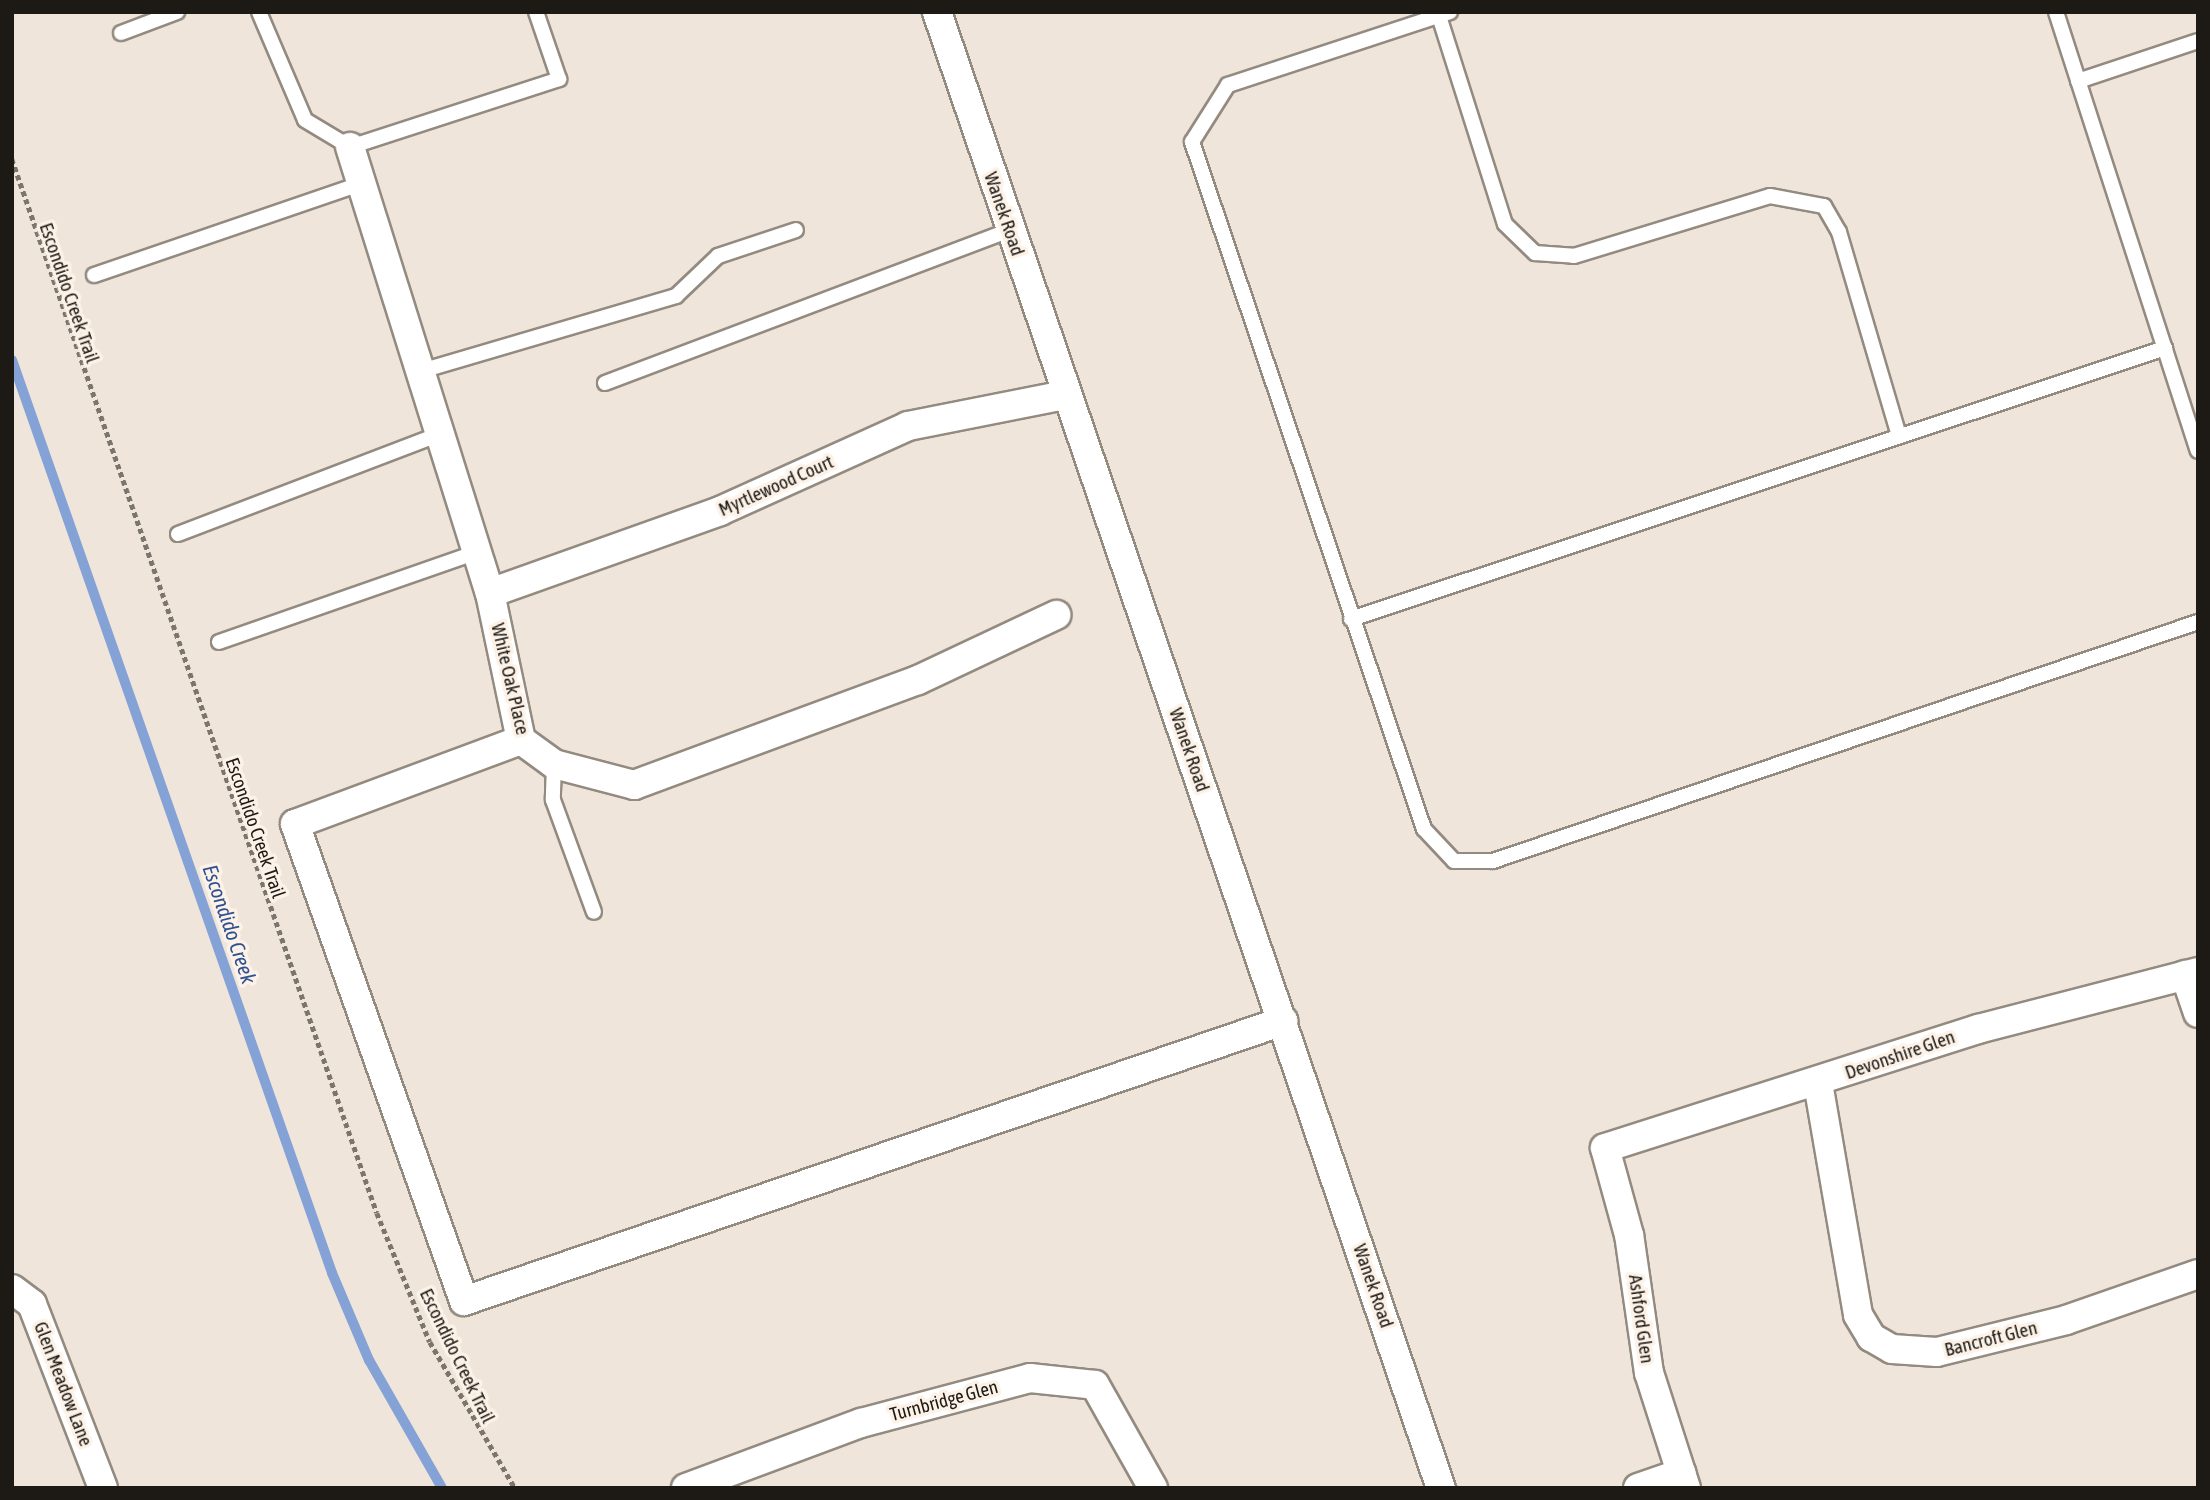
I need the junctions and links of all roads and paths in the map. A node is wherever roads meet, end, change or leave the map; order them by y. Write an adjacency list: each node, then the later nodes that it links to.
1 (177, 12): 7 (lane)
2 (259, 12): 10 (lane)
3 (536, 12): 10 (lane)
4 (937, 12): 14 (street, Wanek Road)
5 (2056, 12): 9 (lane)
6 (1444, 14): 21 (lane); 27 (lane)
7 (121, 33)
8 (2198, 41): 9 (lane)
9 (2078, 81): 16 (lane)
10 (351, 147): 12 (street, White Oak Place)
11 (12, 159): 42 (path, Escondido Creek Trail)
12 (362, 183): 15 (lane); 17 (street, White Oak Place)
13 (796, 230): 17 (lane)
14 (1010, 230): 18 (lane); 19 (street, Wanek Road)
15 (94, 275)
16 (2165, 348): 21 (lane); 22 (lane)
17 (421, 371): 20 (street, White Oak Place)
18 (605, 383)
19 (1065, 395): 25 (street, Myrtlewood Court); 35 (street, Wanek Road)
20 (440, 434): 23 (lane); 24 (street, White Oak Place)
21 (1899, 436): 27 (lane)
22 (2198, 451)
23 (178, 534)
24 (477, 552): 25 (street, White Oak Place); 29 (lane)
25 (490, 593): 30 (street, White Oak Place)
26 (1055, 615): 31 (street, White Oak Place)
27 (1351, 619): 28 (lane)
28 (2198, 622)
29 (219, 642)
30 (521, 740): 31 (street, White Oak Place); 35 (street)
31 (554, 764): 32 (lane)
32 (594, 912)
33 (2192, 974): 34 (street); 36 (street, Devonshire Glen)
34 (2198, 1013)
35 (1283, 1021): 45 (street, Wanek Road)
36 (1818, 1083): 37 (street, Devonshire Glen); 38 (street, Bancroft Glen)
37 (1605, 1148): 40 (street, Ashford Glen)
38 (2198, 1274)
39 (12, 1289): 41 (street, Glen Meadow Lane)
40 (1683, 1480): 46 (street)
41 (103, 1488)
42 (515, 1488)
43 (686, 1488): 44 (street, Turnbridge Glen)
44 (1153, 1488)
45 (1441, 1488)
46 (1638, 1488)

